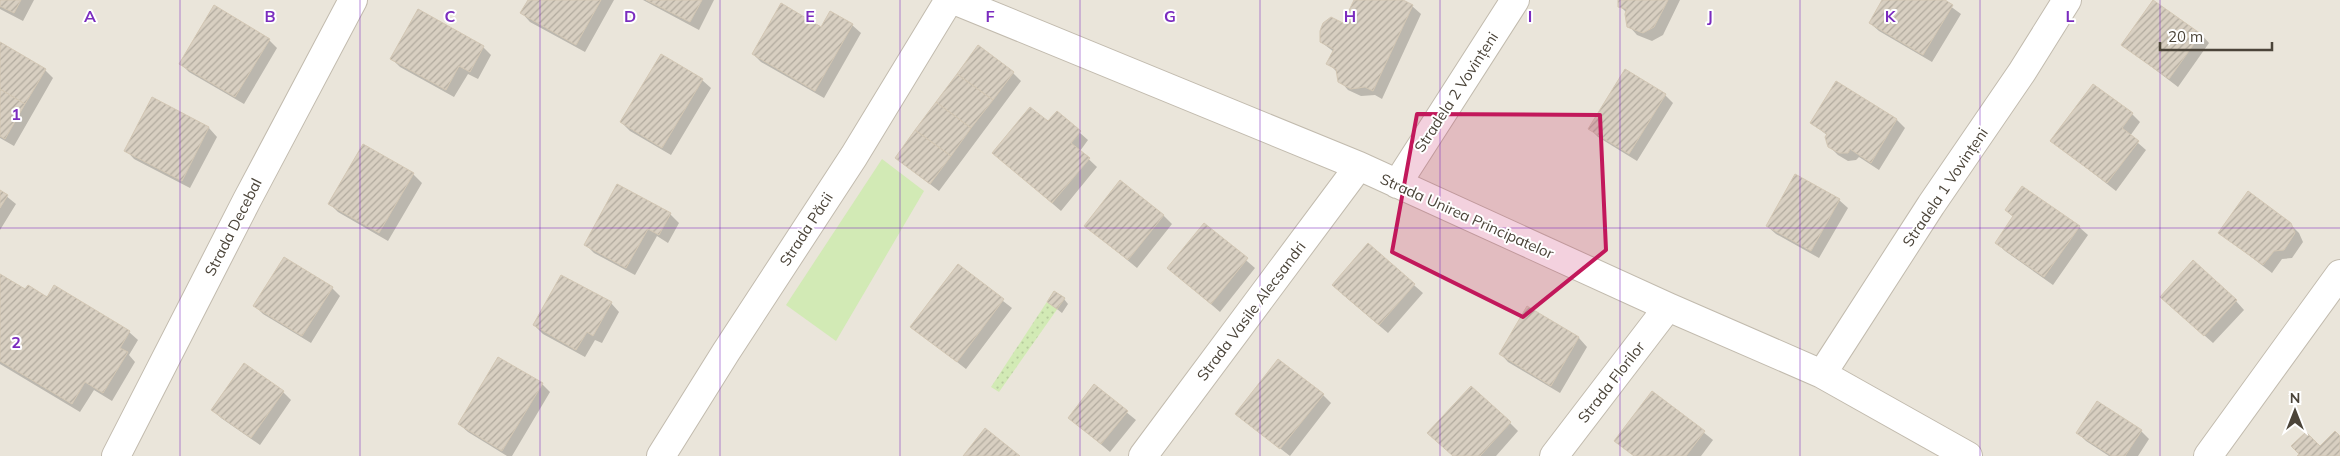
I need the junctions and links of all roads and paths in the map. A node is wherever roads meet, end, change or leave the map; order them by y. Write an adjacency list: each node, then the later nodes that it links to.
1 (354, 0): 11 (street, Strada Decebal)
2 (949, 0): 12 (street, Strada Păcii)
3 (954, 0): 6 (street, Strada Unirea Principatelor)
4 (1515, 0): 7 (street, Stradela 2 Vovințeni)
5 (2067, 0): 10 (street, Stradela 1 Vovințeni)
6 (1359, 166): 7 (street, Strada Unirea Principatelor); 13 (street, Strada Vasile Alecsandri)
7 (1397, 184): 9 (street, Strada Unirea Principatelor)
8 (2340, 274): 16 (street)
9 (1668, 307): 10 (street, Strada Unirea Principatelor); 14 (street, Strada Florilor)
10 (1822, 374): 15 (street, Strada Unirea Principatelor)
11 (116, 456)
12 (661, 456)
13 (1143, 456)
14 (1554, 456)
15 (1968, 456)
16 (2208, 456)

